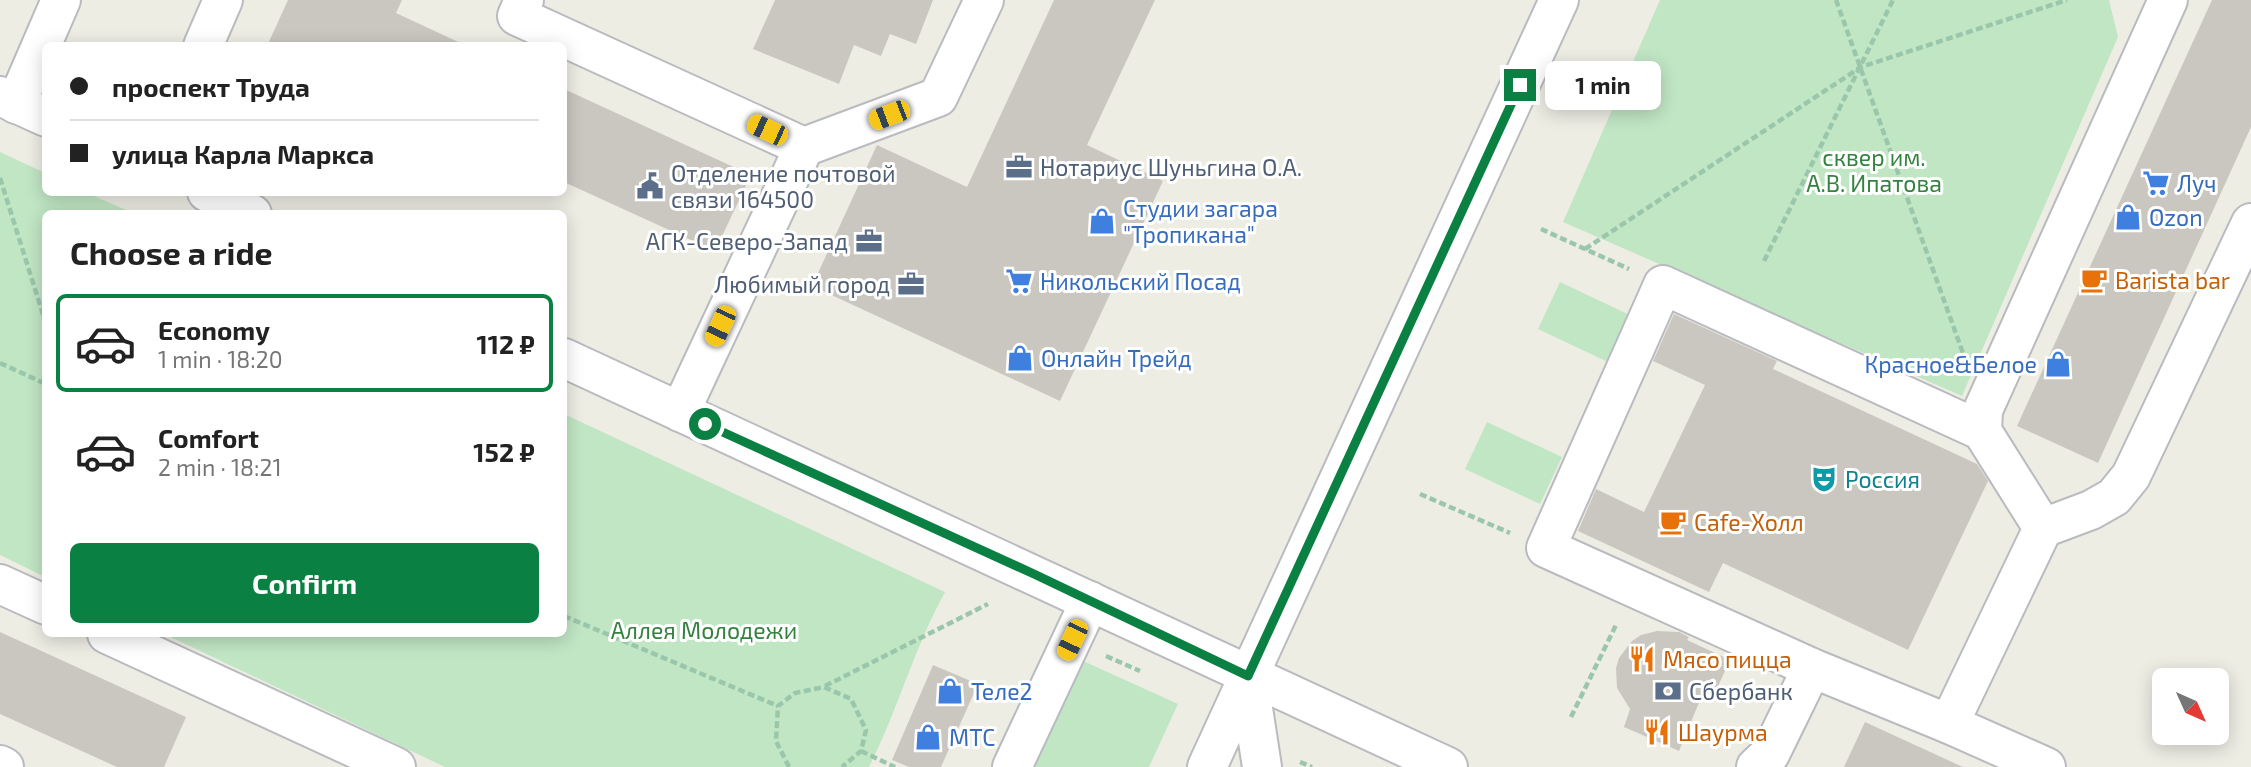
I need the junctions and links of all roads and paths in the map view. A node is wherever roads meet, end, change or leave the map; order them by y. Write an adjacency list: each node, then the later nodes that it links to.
1 (61, 0): 10 (street)
2 (223, 0): 11 (street)
3 (524, 0): 15 (street)
4 (984, 0): 15 (street)
5 (1559, 0): 41 (street)
6 (1836, 0): 13 (path)
7 (1892, 0): 13 (path)
8 (2067, 0): 13 (path)
9 (2168, 0): 29 (street)
10 (45, 42)
11 (205, 42)
12 (42, 49): 14 (street)
13 (1861, 67): 21 (path); 22 (path); 29 (path)
14 (20, 106)
15 (804, 147): 28 (street)
16 (0, 178): 24 (path)
17 (215, 196): 18 (street)
18 (244, 210)
19 (2251, 222): 31 (street)
20 (1541, 229): 21 (path)
21 (1585, 249): 23 (path)
22 (1763, 261)
23 (1663, 285): 29 (street); 32 (street)
24 (42, 311)
25 (567, 359): 28 (street)
26 (0, 363): 27 (path)
27 (42, 382)
28 (680, 412): 35 (street)
29 (1982, 420): 31 (street)
30 (1420, 494): 32 (path)
31 (2043, 528): 45 (street)
32 (1546, 548): 34 (street)
33 (0, 584): 36 (street)
34 (1634, 588): 40 (street); 44 (path)
35 (1090, 601): 41 (street); 52 (street)
36 (42, 603)
37 (988, 604): 42 (path)
38 (567, 617): 43 (path)
39 (114, 637): 48 (street)
40 (1812, 668): 45 (street); 56 (street)
41 (1248, 676): 47 (street); 53 (street); 55 (street)
42 (824, 687): 43 (path); 46 (path)
43 (778, 706): 49 (path)
44 (1571, 717)
45 (1949, 723): 57 (street)
46 (861, 751): 50 (path); 51 (path)
47 (1280, 764): 54 (path)
48 (396, 767)
49 (788, 767)
50 (842, 767)
51 (895, 767)
52 (1012, 767)
53 (1207, 767)
54 (1312, 767)
55 (1448, 767)
56 (1756, 767)
57 (2046, 767)

